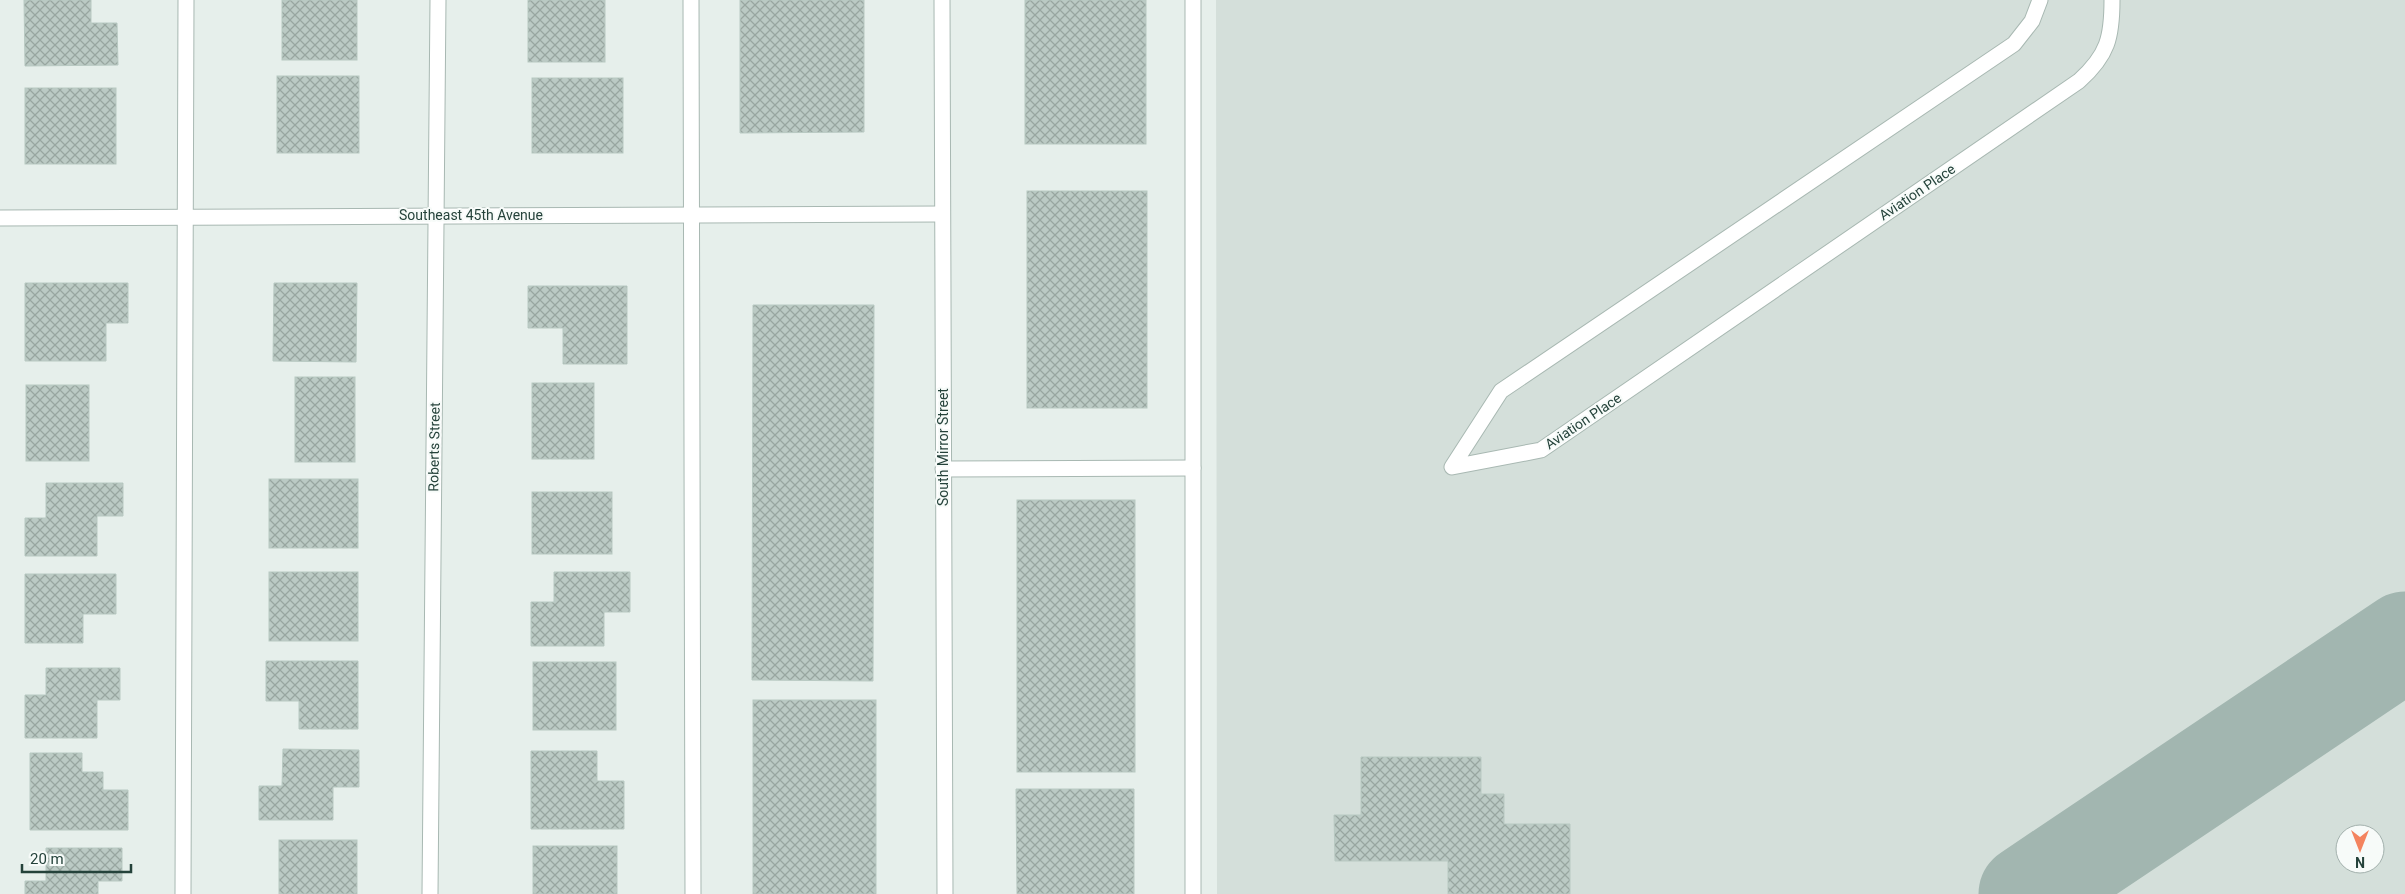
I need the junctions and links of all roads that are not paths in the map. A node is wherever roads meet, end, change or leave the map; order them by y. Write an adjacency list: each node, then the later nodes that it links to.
1 (186, 0): 12 (street)
2 (438, 0): 10 (street, Roberts Street)
3 (691, 0): 8 (street)
4 (942, 0): 9 (street, South Mirror Street)
5 (1193, 0): 14 (street)
6 (2040, 0): 7 (street, Aviation Place)
7 (2112, 0)
8 (690, 214): 9 (street, Southeast 45th Avenue); 10 (street, Southeast 45th Avenue); 17 (street)
9 (941, 214): 13 (street, South Mirror Street)
10 (436, 215): 12 (street, Southeast 45th Avenue); 16 (street, Roberts Street)
11 (0, 218): 12 (street, Southeast 45th Avenue)
12 (187, 218): 15 (street)
13 (943, 468): 14 (street); 18 (street, South Mirror Street)
14 (1193, 468): 19 (street)
15 (183, 894)
16 (430, 894)
17 (693, 894)
18 (945, 894)
19 (1193, 894)

